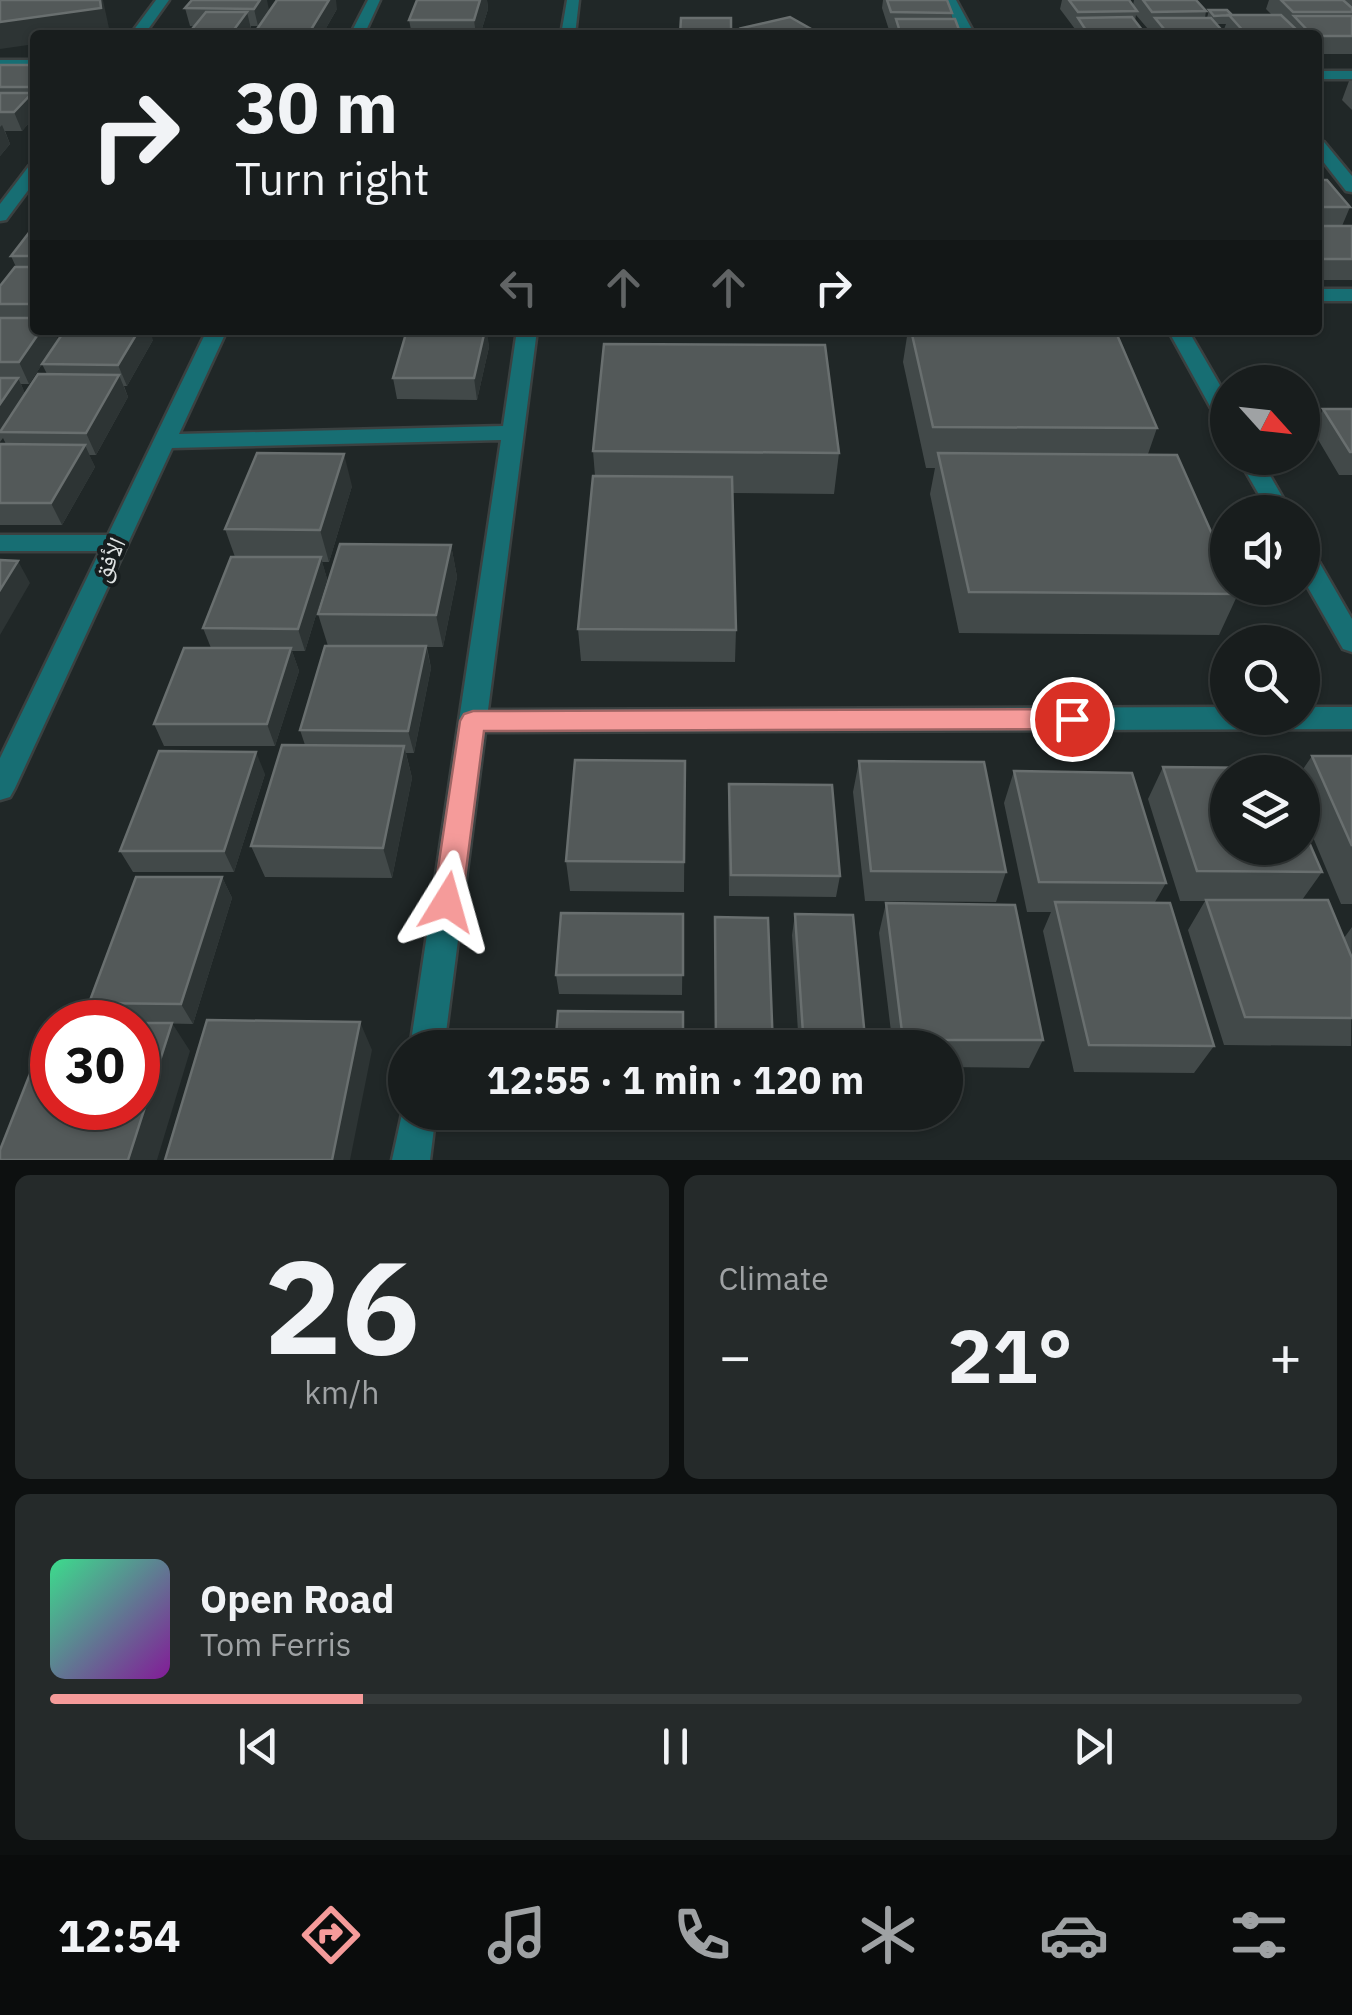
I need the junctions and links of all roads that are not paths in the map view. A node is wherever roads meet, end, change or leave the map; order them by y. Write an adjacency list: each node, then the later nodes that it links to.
1 (164, 0): 5 (street)
2 (374, 0): 6 (street)
3 (573, 0): 7 (street)
4 (950, 0): 8 (street)
5 (141, 30)
6 (359, 30)
7 (569, 30)
8 (965, 30)
9 (0, 64): 10 (street)
10 (30, 64)
11 (1322, 75): 12 (street)
12 (1352, 75)
13 (1322, 150): 15 (street)
14 (30, 177): 17 (street)
15 (1350, 183)
16 (30, 209): 17 (street)
17 (3, 212)
18 (1352, 294): 19 (street)
19 (1322, 295)
20 (216, 335): 25 (street, الأفق)
21 (526, 335): 24 (street)
22 (1181, 335): 23 (street)
23 (1210, 387)
24 (513, 433): 25 (street); 31 (street)
25 (165, 441): 27 (street, الأفق)
26 (0, 543): 27 (street)
27 (116, 543): 32 (street, الأفق)
28 (1320, 586): 29 (street)
29 (1352, 642)
30 (1352, 718): 31 (street)
31 (473, 721): 33 (street)
32 (0, 788)
33 (430, 1030)
34 (415, 1130): 35 (street)
35 (411, 1160)

